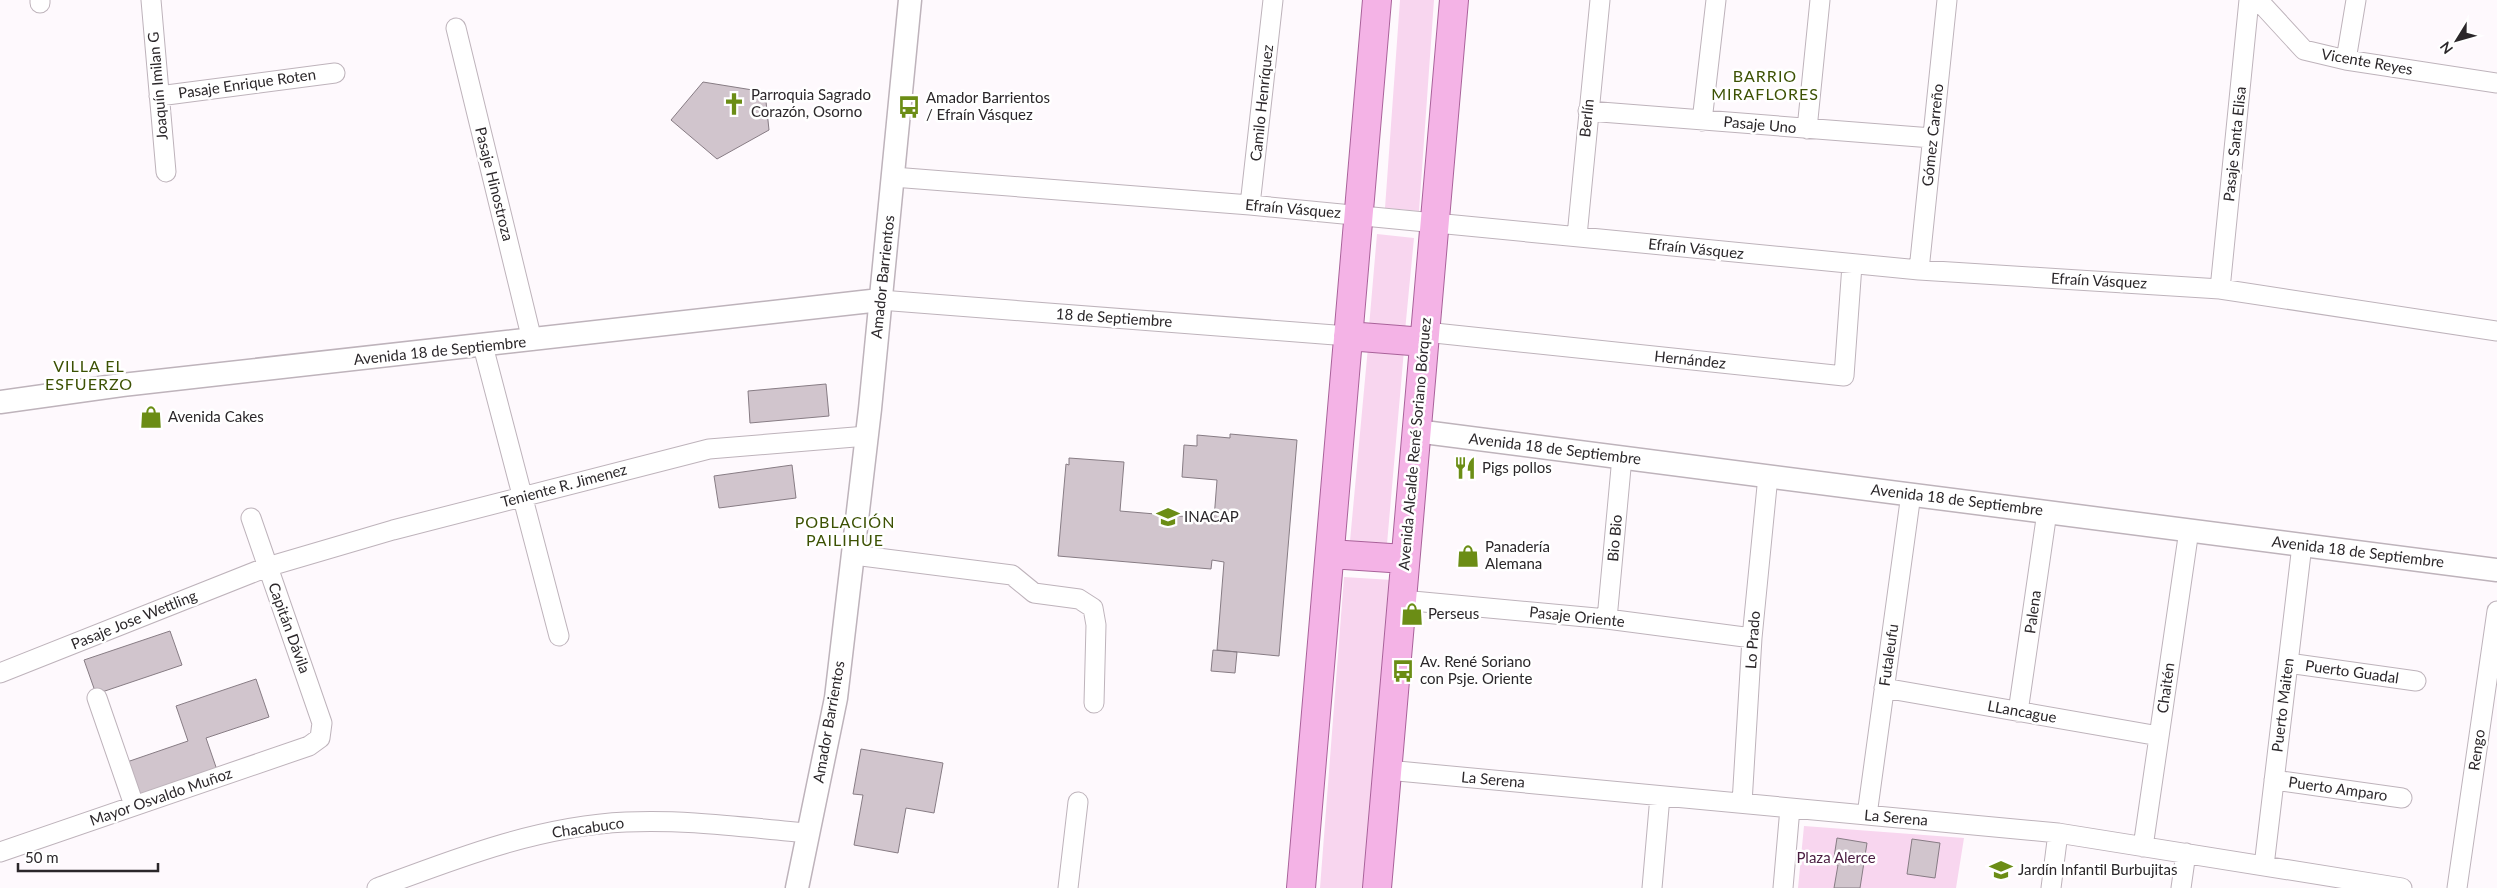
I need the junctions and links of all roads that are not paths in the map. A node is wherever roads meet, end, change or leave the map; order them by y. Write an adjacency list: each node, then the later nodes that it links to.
1 (151, 0): 17 (street, Joaquín Imilan G)
2 (910, 0): 23 (street, Amador Barrientos)
3 (1273, 0): 24 (street, Camilo Henríquez)
4 (1377, 0): 25 (main road)
5 (1454, 0): 26 (main road, Avenida Alcalde René Soriano Bórquez)
6 (1600, 0): 18 (street, Berlín)
7 (1716, 0): 19 (street)
8 (1820, 0): 20 (street)
9 (1946, 0): 21 (street, Gómez Carreño)
10 (2249, 0): 30 (street, Pasaje Santa Elisa)
11 (2258, 0): 14 (street, Vicente Reyes)
12 (2356, 0): 14 (street)
13 (456, 28): 35 (street, Pasaje Hinostroza)
14 (2346, 60): 16 (street, Vicente Reyes)
15 (335, 72): 17 (street, Pasaje Enrique Roten)
16 (2497, 83)
17 (159, 96): 22 (street, Joaquín Imilan G)
18 (1588, 111): 19 (street, Pasaje Uno); 27 (street, Berlín)
19 (1702, 121): 20 (street, Pasaje Uno)
20 (1807, 129): 21 (street, Pasaje Uno)
21 (1932, 138): 29 (street, Gómez Carreño)
22 (166, 172)
23 (893, 177): 24 (street, Efraín Vásquez); 31 (street, Amador Barrientos)
24 (1250, 205): 25 (street, Efraín Vásquez)
25 (1358, 216): 26 (street, Efraín Vásquez); 33 (main road)
26 (1435, 223): 27 (street, Efraín Vásquez); 34 (main road, Avenida Alcalde René Soriano Bórquez)
27 (1577, 236): 28 (street, Efraín Vásquez)
28 (1852, 265): 29 (street, Efraín Vásquez); 34 (street, Hernández)
29 (1919, 270): 30 (street, Efraín Vásquez)
30 (2220, 289): 32 (street, Efraín Vásquez)
31 (880, 300): 33 (street, 18 de Septiembre); 35 (street, Avenida 18 de Septiembre); 39 (street, Amador Barrientos)
32 (2497, 331)
33 (1348, 336): 34 (main road); 48 (main road)
34 (1425, 337): 38 (main road, Avenida Alcalde René Soriano Bórquez)
35 (532, 340): 36 (street, Avenida 18 de Septiembre)
36 (483, 346): 37 (street, Avenida 18 de Septiembre); 43 (street)
37 (0, 402)
38 (1416, 431): 40 (street, Avenida 18 de Septiembre); 50 (main road, Avenida Alcalde René Soriano Bórquez)
39 (867, 436): 43 (street, Teniente R. Jimenez); 49 (street, Amador Barrientos)
40 (1622, 457): 41 (street, Avenida 18 de Septiembre); 55 (street, Bio Bio)
41 (1768, 476): 42 (street, Avenida 18 de Septiembre); 57 (street, Lo Prado)
42 (1911, 494): 44 (street, Avenida 18 de Septiembre); 61 (street, Futaleufu)
43 (524, 496): 51 (street, Teniente R. Jimenez); 56 (street)
44 (2047, 512): 46 (street, Avenida 18 de Septiembre); 64 (street, Palena)
45 (251, 518): 51 (street, Capitán Dávila)
46 (2189, 530): 47 (street, Avenida 18 de Septiembre); 65 (street, Chaitén)
47 (2302, 545): 52 (street, Avenida 18 de Septiembre); 58 (street, Puerto Maiten)
48 (1330, 554): 50 (main road); 86 (main road)
49 (854, 555): 63 (street); 76 (street, Amador Barrientos)
50 (1406, 559): 53 (main road, Avenida Alcalde René Soriano Bórquez)
51 (267, 567): 59 (street, Pasaje Jose Wettling); 66 (street, Capitán Dávila)
52 (2497, 570)
53 (1402, 600): 55 (street, Pasaje Oriente); 67 (main road, Avenida Alcalde René Soriano Bórquez)
54 (2497, 612): 93 (street, Rengo)
55 (1607, 619): 57 (street, Pasaje Oriente)
56 (559, 636)
57 (1752, 638): 72 (street, Lo Prado)
58 (2288, 663): 60 (street, Puerto Guadal); 68 (street, Puerto Maiten)
59 (0, 673)
60 (2416, 681)
61 (1884, 688): 64 (street, LLancague); 75 (street, Futaleufu)
62 (97, 698): 73 (street)
63 (1094, 703)
64 (2018, 712): 65 (street, LLancague)
65 (2159, 736): 78 (street, Chaitén)
66 (320, 738): 73 (street, Mayor Osvaldo Muñoz)
67 (1387, 770): 69 (street, La Serena); 87 (main road, Avenida Alcalde René Soriano Bórquez)
68 (2274, 780): 70 (street, Puerto Amparo); 81 (street, Puerto Maiten)
69 (1660, 796): 72 (street, La Serena); 88 (street)
70 (2402, 798)
71 (1078, 802): 85 (street)
72 (1742, 804): 74 (street, La Serena)
73 (134, 806): 79 (street, Mayor Osvaldo Muñoz)
74 (1790, 808): 75 (street, La Serena); 89 (street)
75 (1867, 815): 77 (street, La Serena)
76 (808, 833): 83 (street, Chacabuco); 84 (street, Amador Barrientos)
77 (2058, 833): 78 (street, La Serena); 90 (street)
78 (2143, 847): 80 (street, La Serena)
79 (0, 852)
80 (2186, 853): 81 (street, La Serena); 91 (street)
81 (2264, 866): 82 (street, La Serena)
82 (2310, 881): 92 (street, La Serena)
83 (377, 888)
84 (797, 888)
85 (1068, 888)
86 (1301, 888)
87 (1377, 888)
88 (1652, 888)
89 (1783, 888)
90 (2051, 888)
91 (2181, 888)
92 (2402, 888)
93 (2457, 888)

